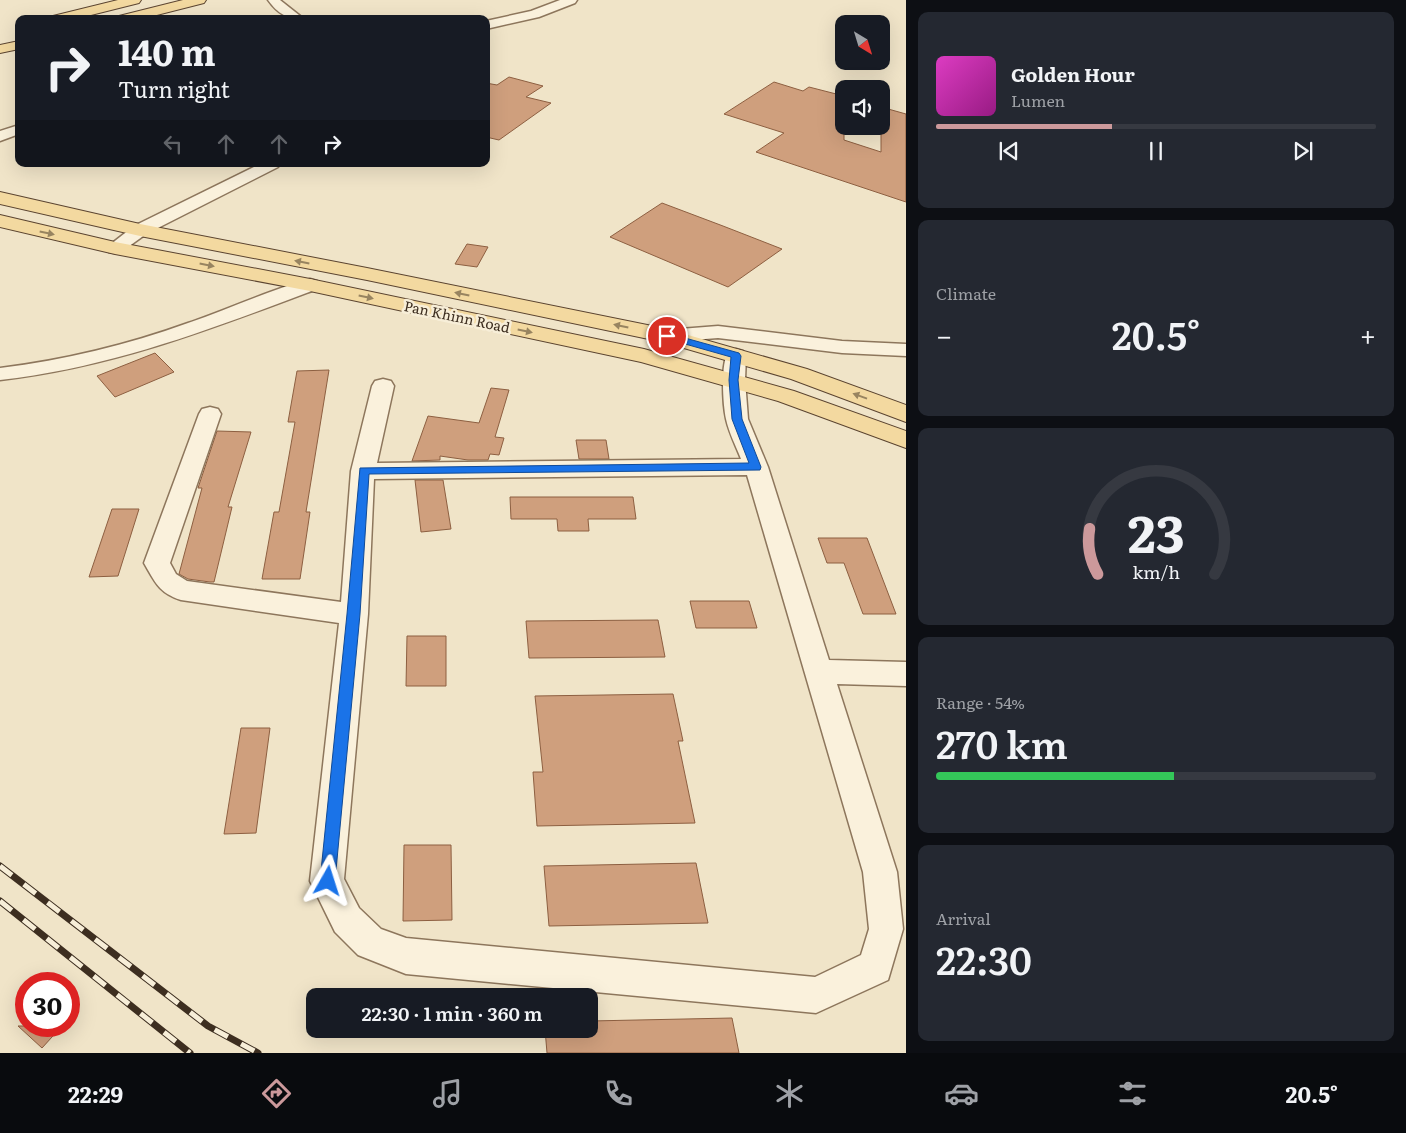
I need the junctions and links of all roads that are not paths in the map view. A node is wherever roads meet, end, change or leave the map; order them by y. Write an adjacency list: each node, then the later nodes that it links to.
1 (134, 0): 5 (main road)
2 (199, 0): 6 (main road)
3 (274, 0): 7 (street)
4 (571, 0): 8 (street)
5 (74, 15)
6 (140, 15)
7 (292, 15)
8 (490, 24)
9 (15, 46): 10 (main road)
10 (0, 51)
11 (15, 130): 12 (street)
12 (0, 136)
13 (266, 167): 16 (street)
14 (0, 198): 16 (main road, Pan Khinn Road)
15 (0, 222): 17 (main road, Pan Khinn Road, one-way to 17)
16 (140, 230): 17 (street); 19 (main road, Pan Khinn Road, one-way to 16)
17 (115, 248): 18 (main road, Pan Khinn Road, one-way to 18)
18 (310, 285): 21 (main road, Pan Khinn Road, one-way to 21); 22 (street)
19 (667, 336): 20 (street); 21 (main road, Pan Khinn Road)
20 (906, 350)
21 (735, 368): 25 (main road, Pan Khinn Road, one-way to 21); 26 (main road, Pan Khinn Road); 27 (street)
22 (0, 374)
23 (383, 386): 28 (street)
24 (210, 414): 29 (street)
25 (906, 414)
26 (906, 440)
27 (756, 467): 28 (street); 30 (street)
28 (364, 471): 29 (street)
29 (354, 614): 30 (street)
30 (819, 672): 31 (street)
31 (906, 674)

